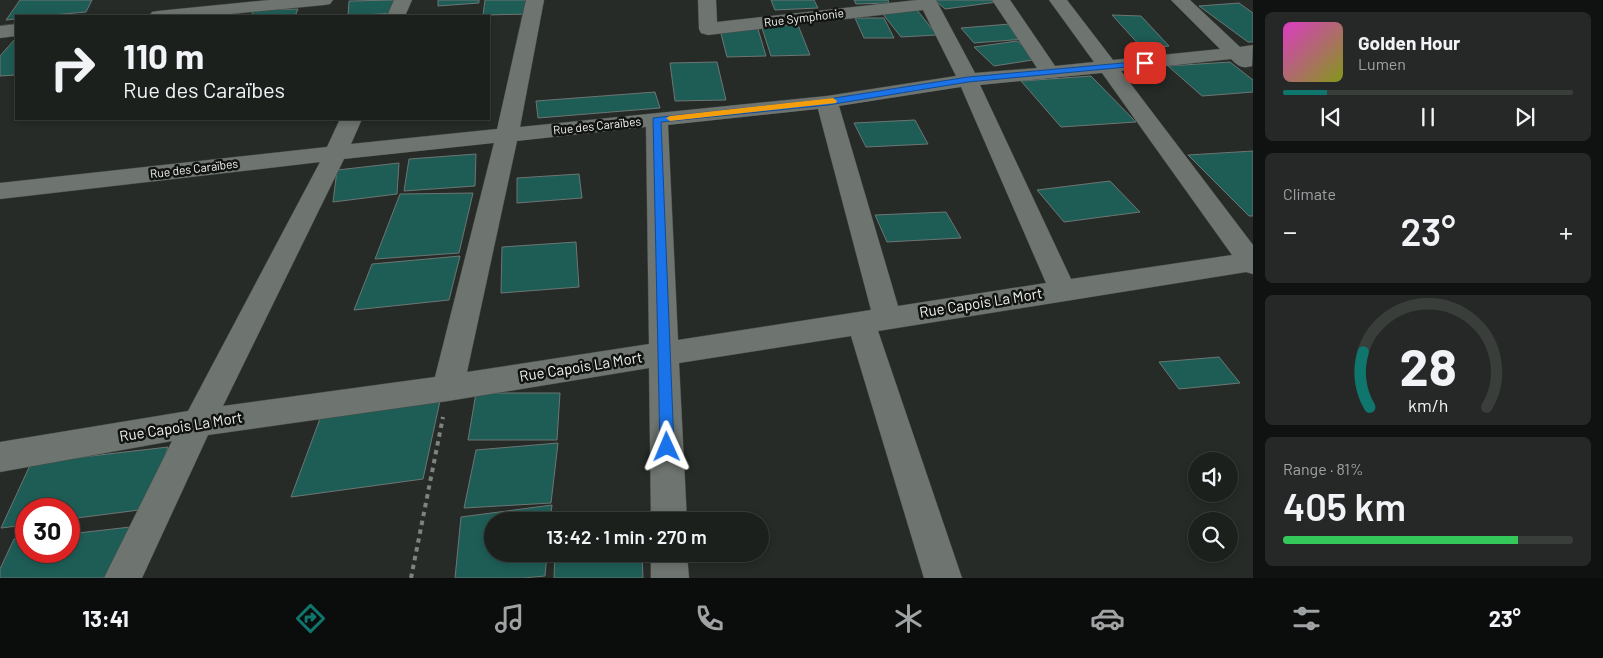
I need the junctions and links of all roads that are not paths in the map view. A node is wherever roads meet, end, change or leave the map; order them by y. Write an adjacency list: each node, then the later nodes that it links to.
1 (324, 0): 9 (street)
2 (403, 0): 11 (street)
3 (535, 0): 22 (street)
4 (707, 0): 8 (street, Rue Symphonie)
5 (1001, 0): 17 (street)
6 (1058, 0): 15 (street)
7 (1180, 0): 14 (street)
8 (928, 2): 18 (street)
9 (223, 5): 10 (street)
10 (164, 15)
11 (396, 15)
12 (15, 30): 13 (street)
13 (0, 32)
14 (1244, 52): 15 (street, Rue des Caraïbes); 16 (street)
15 (1108, 67): 17 (street, Rue des Caraïbes); 25 (street)
16 (1253, 70)
17 (1050, 73): 18 (street, Rue des Caraïbes)
18 (968, 80): 19 (street, Rue des Caraïbes); 26 (street)
19 (828, 102): 21 (street, Rue des Caraïbes); 27 (street)
20 (351, 120): 23 (street)
21 (657, 120): 22 (street, Rue des Caraïbes); 28 (street)
22 (507, 135): 23 (street, Rue des Caraïbes); 29 (street)
23 (336, 153): 24 (street, Rue des Caraïbes); 30 (street)
24 (0, 192)
25 (1252, 262): 26 (street, Rue Capois La Mort)
26 (1063, 291): 27 (street, Rue Capois La Mort)
27 (874, 321): 28 (street, Rue Capois La Mort); 36 (street)
28 (664, 353): 29 (street, Rue Capois La Mort); 32 (street)
29 (448, 388): 30 (street, Rue Capois La Mort)
30 (198, 423): 31 (street, Rue Capois La Mort); 34 (street)
31 (0, 457)
32 (669, 512)
33 (670, 562): 35 (street)
34 (123, 578)
35 (670, 578)
36 (942, 578)

